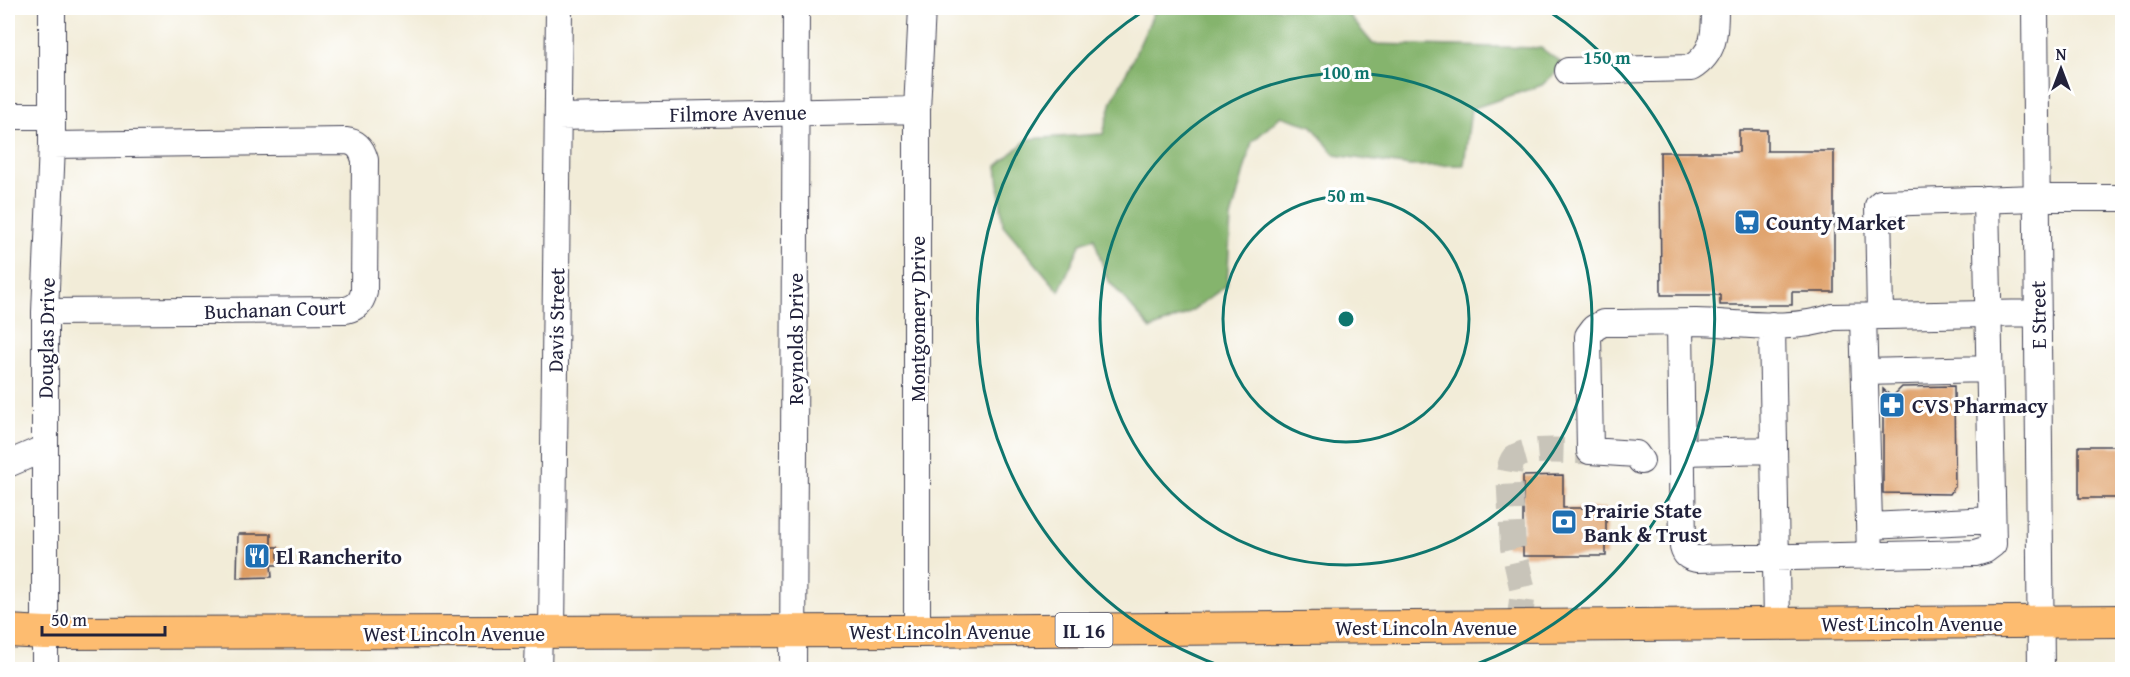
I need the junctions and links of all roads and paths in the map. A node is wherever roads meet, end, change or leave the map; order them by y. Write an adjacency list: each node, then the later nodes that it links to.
1 (52, 8): 11 (street, Douglas Drive)
2 (559, 8): 12 (street, Davis Street)
3 (796, 8): 9 (street, Reynolds Drive)
4 (922, 8): 8 (street, Montgomery Drive)
5 (1715, 8): 7 (street)
6 (2035, 8): 14 (street, E Street)
7 (1568, 71)
8 (917, 110): 9 (street, Filmore Avenue); 38 (street, Montgomery Drive)
9 (795, 112): 12 (street, Filmore Avenue); 39 (street, Reynolds Drive)
10 (8, 116): 11 (street)
11 (52, 116): 13 (street, Douglas Drive)
12 (558, 117): 41 (street, Davis Street)
13 (52, 145): 17 (street, Douglas Drive); 17 (street, Buchanan Court)
14 (2037, 198): 15 (street); 16 (street); 19 (street, E Street)
15 (2122, 198)
16 (1986, 199): 18 (street); 20 (street)
17 (45, 312): 25 (street, Douglas Drive)
18 (1987, 314): 19 (street); 20 (street); 23 (street)
19 (2038, 314): 35 (street, E Street)
20 (1871, 317): 22 (street); 24 (street)
21 (1680, 323): 22 (street); 27 (street); 28 (street)
22 (1772, 325): 26 (street)
23 (1988, 369): 24 (street); 30 (street)
24 (1865, 372): 31 (street)
25 (45, 448): 29 (street); 40 (street, Douglas Drive)
26 (1774, 450): 27 (street); 33 (street)
27 (1682, 452): 33 (street)
28 (1641, 461)
29 (8, 464)
30 (1992, 520): 31 (street); 32 (street)
31 (1870, 526): 32 (street)
32 (1870, 556): 33 (street)
33 (1776, 558): 36 (street)
34 (2122, 621): 35 (main road, West Lincoln Avenue / IL 16)
35 (2041, 622): 36 (main road, West Lincoln Avenue / IL 16); 46 (street, E Street)
36 (1777, 624): 38 (main road, West Lincoln Avenue / IL 16)
37 (8, 631): 40 (main road, IL 16)
38 (916, 631): 39 (main road, West Lincoln Avenue / IL 16)
39 (794, 632): 41 (main road, West Lincoln Avenue / IL 16); 45 (street, Reynolds Drive)
40 (45, 633): 41 (main road, West Lincoln Avenue / IL 16); 42 (main road, IL 16); 43 (street, Douglas Drive)
41 (545, 633): 44 (street, Davis Street)
42 (8, 637)
43 (45, 669)
44 (538, 669)
45 (794, 669)
46 (2042, 669)

